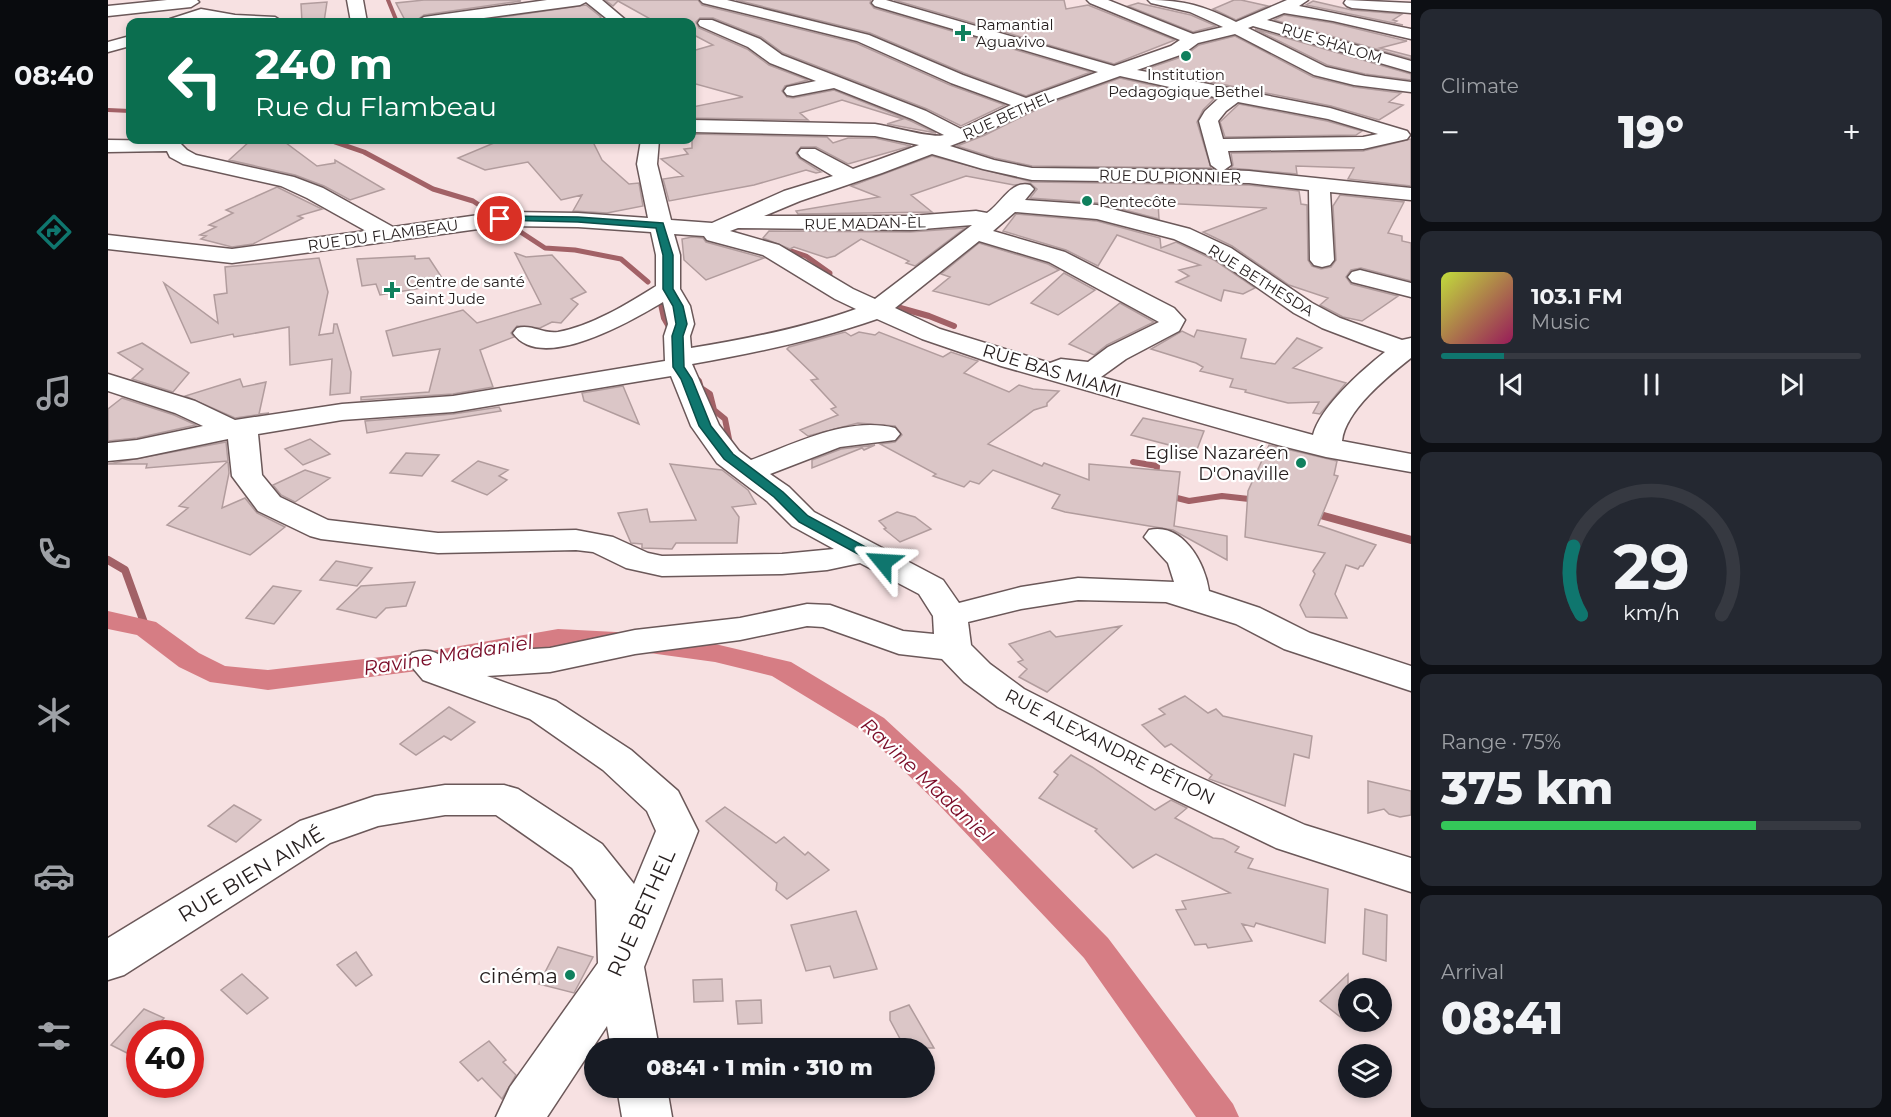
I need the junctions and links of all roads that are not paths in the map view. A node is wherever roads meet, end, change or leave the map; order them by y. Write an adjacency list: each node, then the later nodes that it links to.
1 (355, 0): 18 (street)
2 (580, 0): 19 (street)
3 (593, 0): 20 (street)
4 (708, 0): 15 (street)
5 (921, 0): 12 (street)
6 (1095, 0): 27 (street)
7 (1156, 0): 25 (street)
8 (1327, 0): 13 (street)
9 (1292, 2): 22 (street, RUE BETHEL); 26 (street)
10 (230, 3): 11 (street)
11 (194, 5): 14 (street); 16 (street); 17 (street)
12 (877, 5): 31 (street)
13 (1411, 8)
14 (108, 11)
15 (760, 13): 23 (street); 24 (street)
16 (180, 18)
17 (230, 18)
18 (358, 18)
19 (486, 18)
20 (615, 18)
21 (841, 18): 24 (street)
22 (1253, 21): 25 (street, RUE BETHEL); 30 (street, RUE SHALOM)
23 (699, 24): 32 (street)
24 (818, 27): 36 (street)
25 (1236, 27): 27 (street, RUE BETHEL); 33 (street)
26 (1411, 34)
27 (1192, 39): 31 (street, RUE BETHEL)
28 (126, 42): 29 (street)
29 (108, 47)
30 (1411, 67)
31 (1116, 71): 35 (street); 36 (street, RUE BETHEL)
32 (838, 82): 34 (street); 39 (street)
33 (1411, 87)
34 (793, 91)
35 (1232, 97): 38 (street); 42 (street)
36 (1027, 105): 39 (street, RUE BETHEL)
37 (696, 126): 41 (street, RUE DU PIONNIER)
38 (1406, 134): 42 (street)
39 (960, 136): 41 (street, RUE BETHEL)
40 (650, 144): 51 (street, RUE ALEXANDRE PÉTION)
41 (935, 145): 45 (street, RUE DU PIONNIER); 47 (street, RUE BETHEL)
42 (1215, 145): 46 (street)
43 (108, 146): 54 (street)
44 (808, 153): 47 (street)
45 (1032, 174): 46 (street, RUE DU PIONNIER); 50 (street)
46 (1223, 175): 48 (street, RUE DU PIONNIER)
47 (850, 176): 52 (street, RUE BETHEL)
48 (1320, 184): 49 (street, RUE DU PIONNIER); 56 (street)
49 (1411, 194)
50 (1010, 205): 53 (street); 62 (street, RUE BETHESDA)
51 (660, 225): 52 (street, RUE MADAN-ÈL); 54 (street, RUE DU FLAMBEAU); 58 (street, RUE ALEXANDRE PÉTION)
52 (726, 225): 53 (street, RUE MADAN-ÈL); 60 (street, RUE BAS MIAMI)
53 (984, 227): 60 (street); 64 (street, RUE MADAN-ÈL)
54 (387, 233): 55 (street, RUE DU FLAMBEAU)
55 (108, 242)
56 (1322, 260)
57 (1360, 277): 59 (street)
58 (668, 289): 61 (street); 63 (street, RUE ALEXANDRE PÉTION)
59 (1411, 290)
60 (878, 310): 63 (street); 64 (street, RUE BAS MIAMI)
61 (526, 333)
62 (1407, 348): 68 (street)
63 (679, 363): 66 (street); 71 (street, RUE ALEXANDRE PÉTION)
64 (1052, 374): 68 (street, RUE BAS MIAMI)
65 (108, 382): 66 (street)
66 (233, 429): 69 (street); 73 (street)
67 (885, 434): 71 (street)
68 (1326, 448): 70 (street, RUE BAS MIAMI)
69 (108, 452)
70 (1411, 463)
71 (748, 471): 73 (street, RUE ALEXANDRE PÉTION)
72 (1160, 537): 74 (street)
73 (863, 552): 75 (street, RUE ALEXANDRE PÉTION)
74 (1193, 597): 75 (street); 76 (street)
75 (952, 632): 77 (street, RUE ALEXANDRE PÉTION); 79 (street, RUE BETHEL)
76 (1411, 679)
77 (1411, 875)
78 (108, 961): 79 (street, RUE BIEN AIMÉ)
79 (621, 967): 80 (street, RUE BIEN AIMÉ); 82 (street, RUE BETHEL)
80 (633, 1038)
81 (644, 1098): 83 (street)
82 (521, 1117)
83 (647, 1117)

